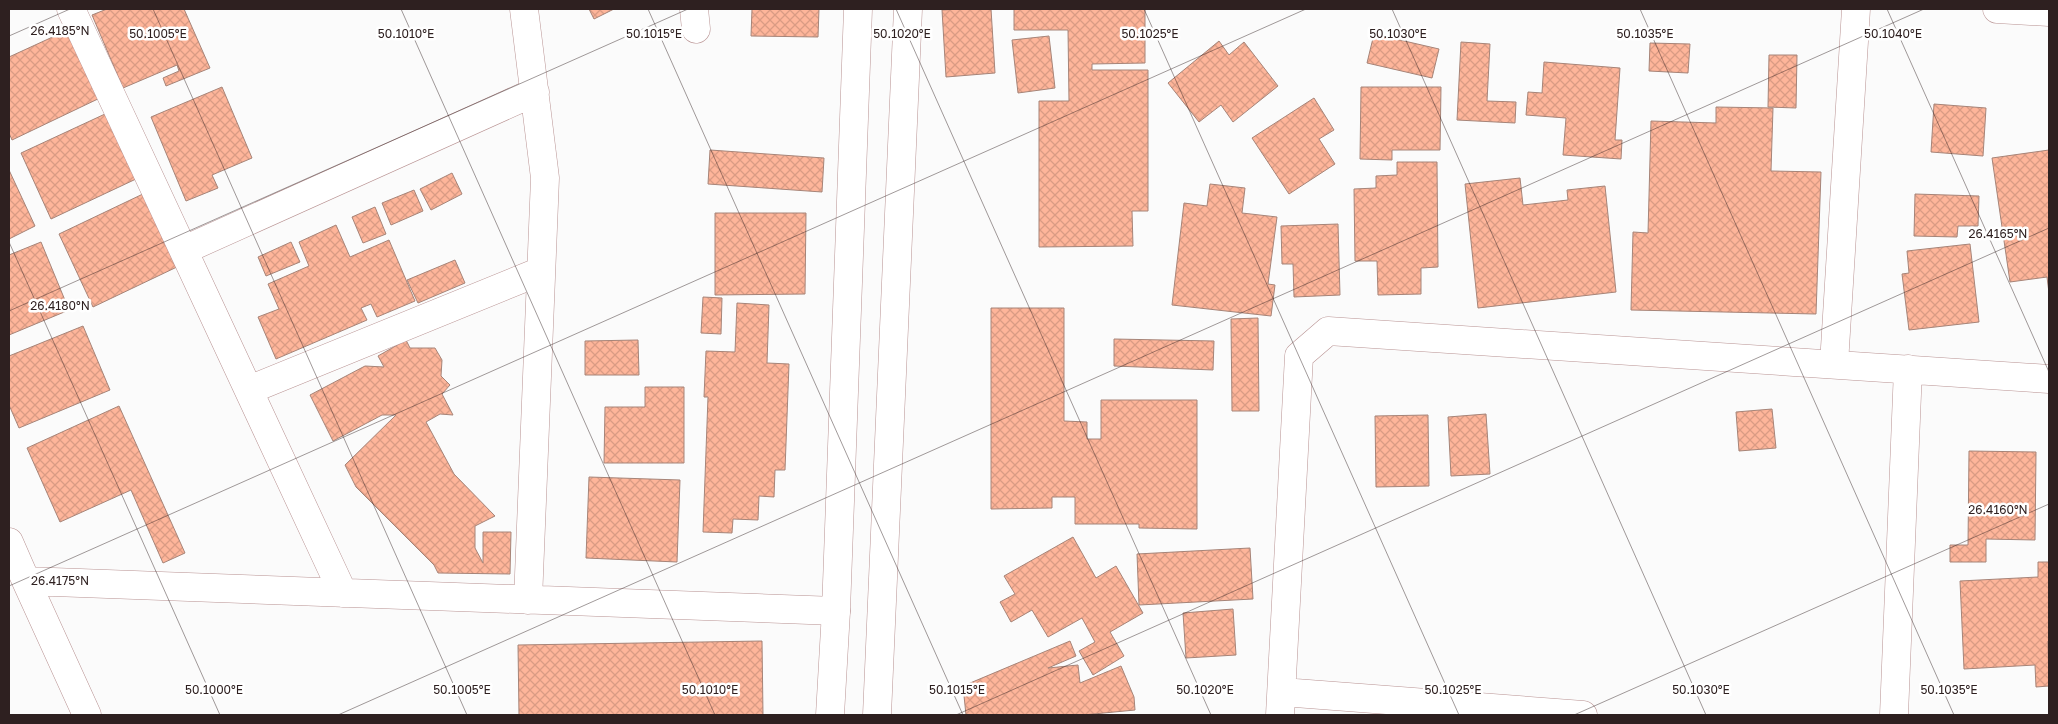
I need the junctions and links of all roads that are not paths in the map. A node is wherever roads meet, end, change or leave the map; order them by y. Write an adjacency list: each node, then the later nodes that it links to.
1 (71, 9): 9 (street)
2 (524, 9): 8 (street)
3 (858, 9): 19 (street)
4 (908, 9): 23 (street)
5 (1856, 9): 11 (street)
6 (1997, 9): 7 (street)
7 (2049, 12)
8 (535, 92): 9 (street); 10 (street)
9 (184, 250): 14 (street)
10 (541, 271): 14 (street); 18 (street)
11 (1834, 364): 12 (street); 20 (street)
12 (1908, 370): 13 (street); 25 (street)
13 (2049, 379)
14 (249, 390): 17 (street)
15 (9, 542): 16 (street)
16 (26, 581): 17 (street); 21 (street)
17 (343, 593): 18 (street)
18 (528, 600): 19 (street)
19 (836, 611): 22 (street)
20 (1281, 704): 24 (street)
21 (87, 715)
22 (830, 715)
23 (877, 715)
24 (1583, 715)
25 (1894, 715)

